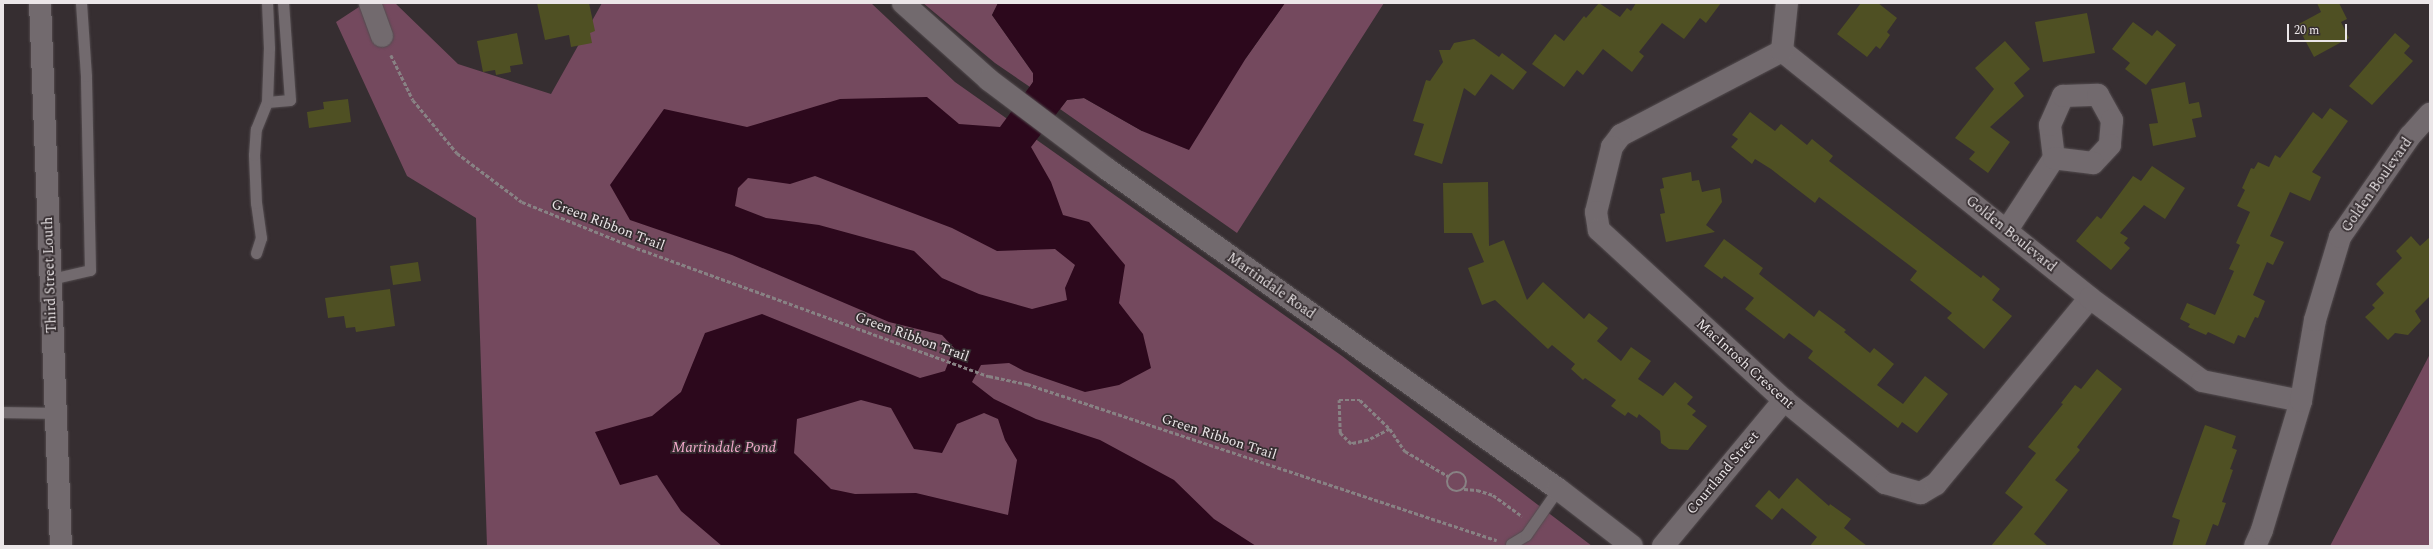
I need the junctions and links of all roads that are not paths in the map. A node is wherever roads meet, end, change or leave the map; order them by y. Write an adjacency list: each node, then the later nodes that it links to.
1 (40, 3): 15 (street, Third Street Louth)
2 (81, 3): 15 (lane)
3 (267, 3): 10 (lane)
4 (283, 3): 10 (lane)
5 (370, 3): 8 (street)
6 (903, 3): 21 (street, Martindale Road)
7 (1788, 3): 9 (street)
8 (382, 36)
9 (1782, 51): 13 (street, Golden Boulevard); 17 (street, MacIntosh Crescent)
10 (267, 102): 14 (lane)
11 (2430, 114): 18 (street, Golden Boulevard)
12 (2054, 158): 13 (street)
13 (2007, 230): 16 (street, Golden Boulevard)
14 (256, 253)
15 (51, 279): 20 (street, Third Street Louth)
16 (2090, 298): 17 (street, MacIntosh Crescent); 18 (street, Golden Boulevard)
17 (1784, 400): 25 (street, Courtland Street)
18 (2301, 401): 26 (street, Golden Boulevard)
19 (3, 412): 20 (lane)
20 (55, 413): 23 (street, Third Street Louth)
21 (1558, 489): 22 (lane); 24 (street)
22 (1511, 544)
23 (61, 546)
24 (1632, 546)
25 (1663, 546)
26 (2255, 546)

